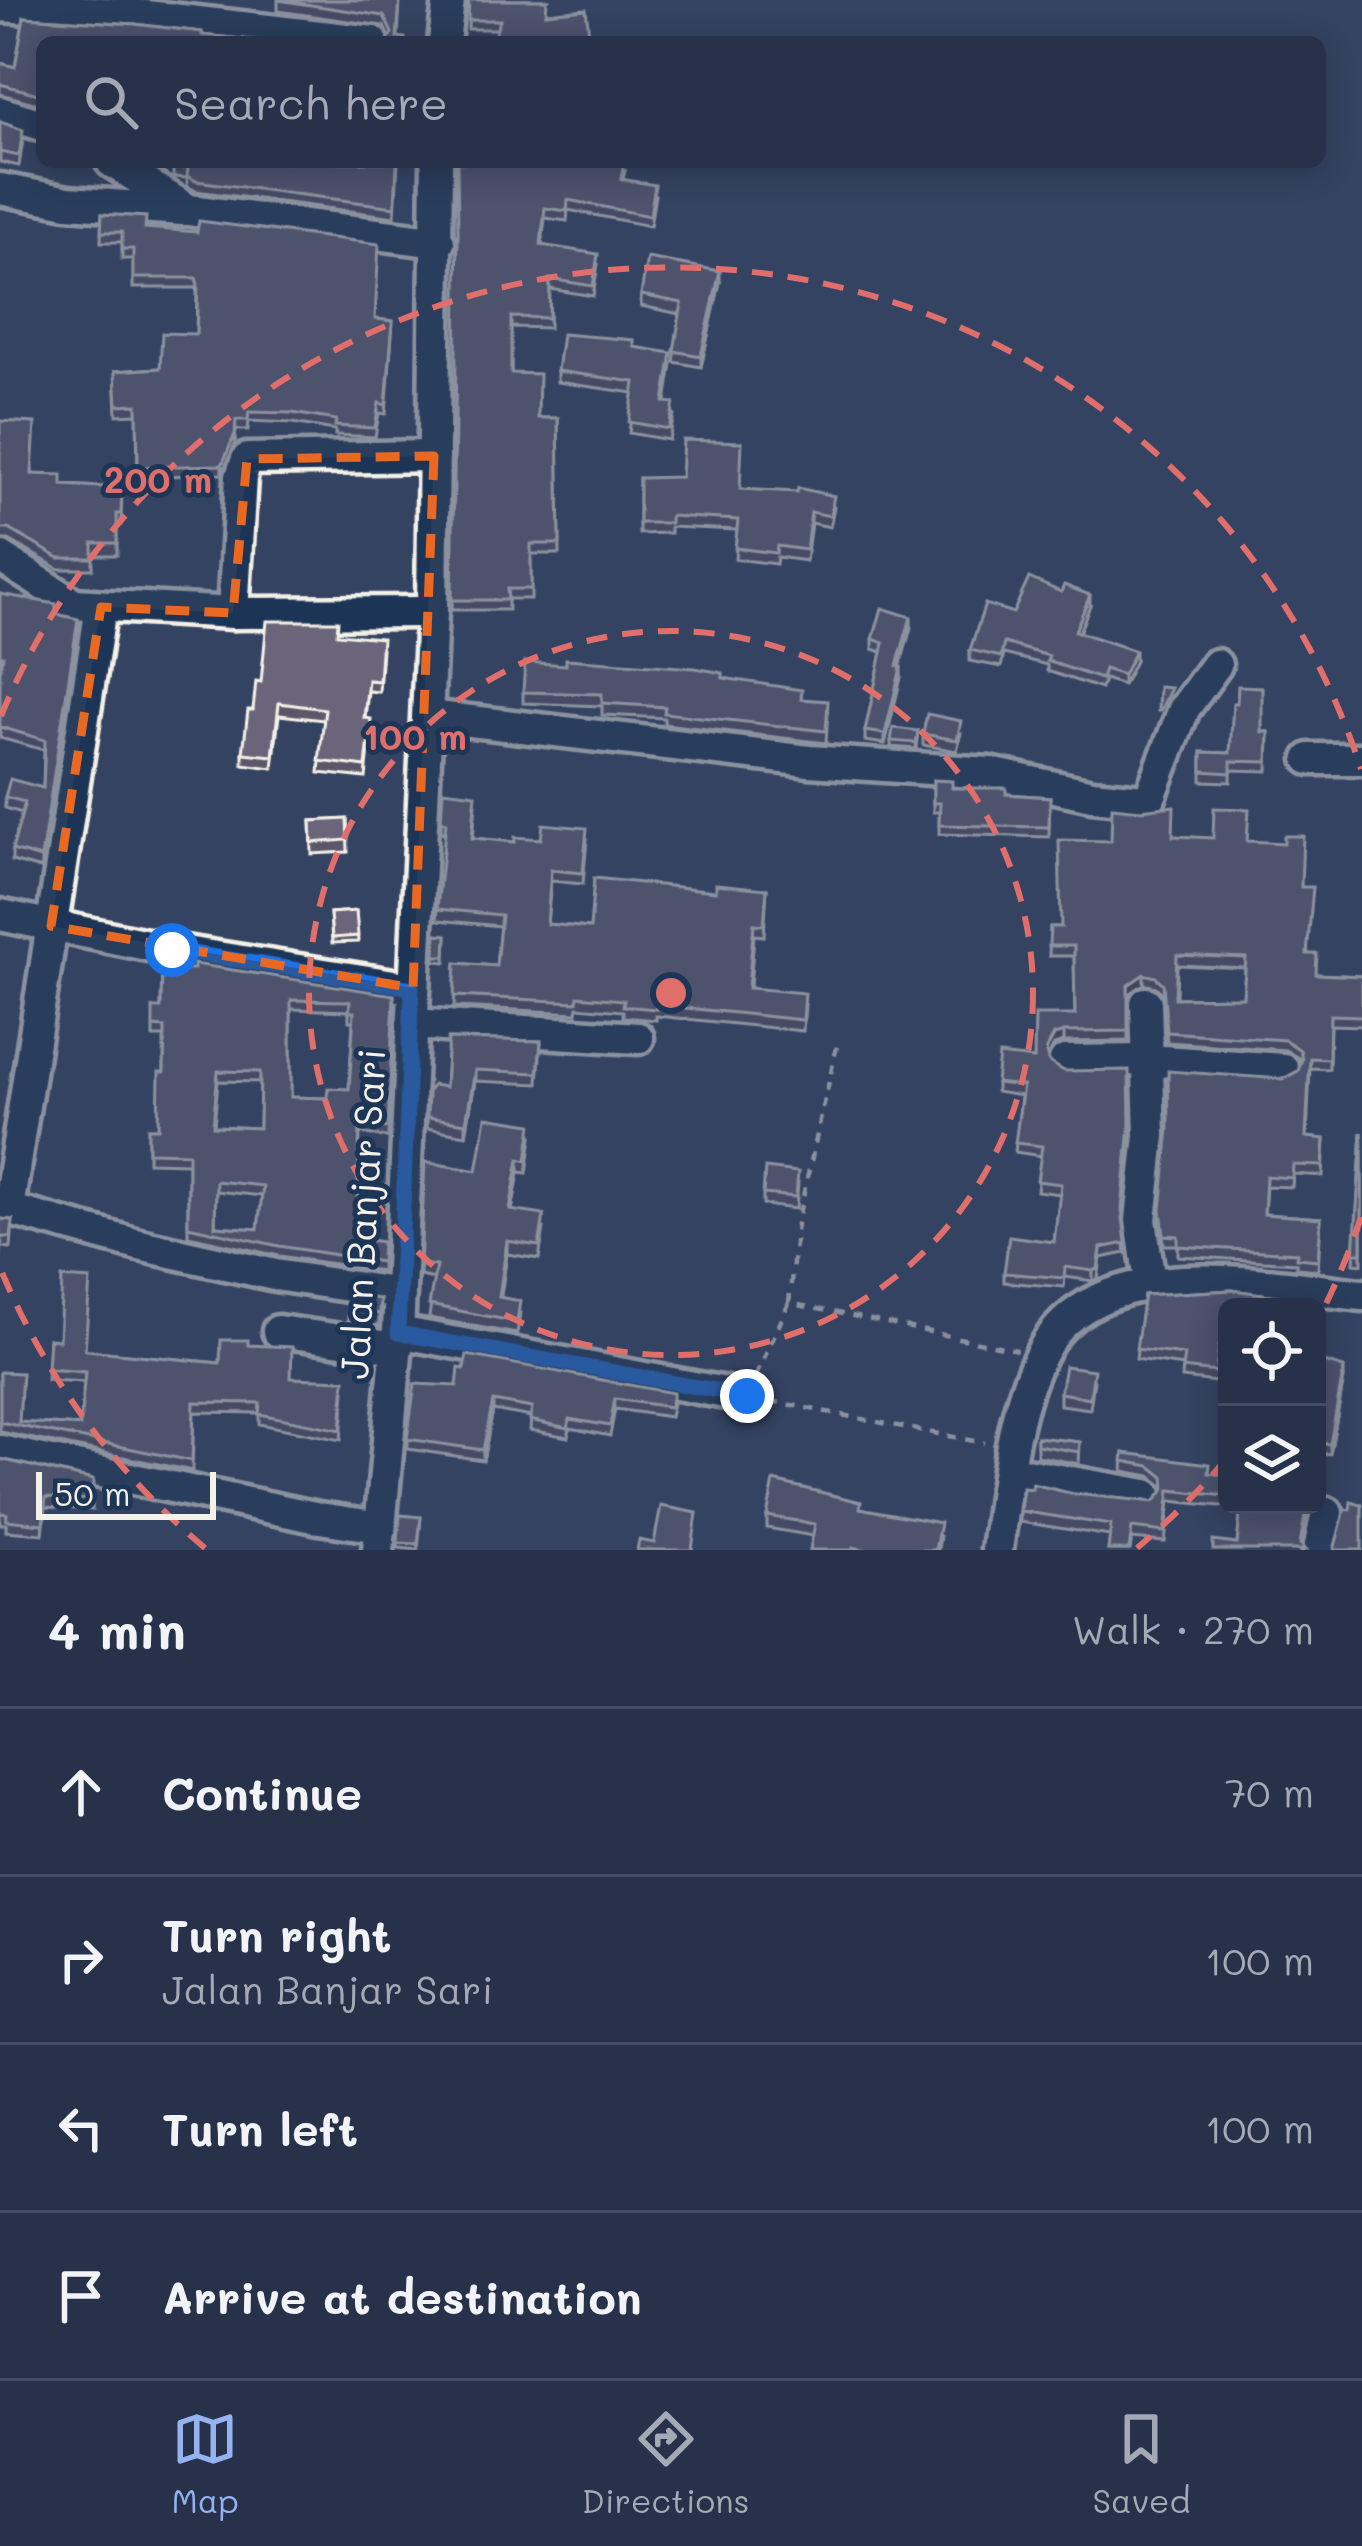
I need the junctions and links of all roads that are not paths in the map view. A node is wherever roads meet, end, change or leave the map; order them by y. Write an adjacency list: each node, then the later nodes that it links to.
1 (449, 0): 4 (street)
2 (0, 6): 3 (street)
3 (321, 36)
4 (445, 36)
5 (0, 112): 6 (street)
6 (36, 123)
7 (122, 168): 10 (street)
8 (437, 168): 11 (street, Jalan Banjar Sari)
9 (0, 189): 10 (street)
10 (189, 210): 11 (street)
11 (439, 242): 12 (street, Jalan Banjar Sari)
12 (434, 456): 15 (street); 16 (street, Jalan Banjar Sari)
13 (0, 557): 14 (street)
14 (101, 607): 15 (street); 22 (street)
15 (232, 613): 16 (street)
16 (432, 613): 18 (street, Jalan Banjar Sari)
17 (1216, 665): 18 (street)
18 (428, 716): 23 (street, Jalan Banjar Sari)
19 (1362, 759): 20 (street)
20 (1310, 760)
21 (0, 915): 22 (street)
22 (51, 926): 23 (street); 30 (street)
23 (412, 988): 25 (street, Jalan Banjar Sari)
24 (1146, 1003): 27 (street)
25 (412, 1024): 26 (street); 32 (street, Jalan Banjar Sari)
26 (638, 1038)
27 (1145, 1060): 28 (street); 29 (street); 31 (street)
28 (1065, 1061)
29 (1283, 1069)
30 (4, 1208): 32 (street)
31 (1150, 1282): 33 (street); 38 (street)
32 (400, 1294): 35 (street, Jalan Banjar Sari)
33 (1362, 1295)
34 (278, 1330): 35 (street)
35 (398, 1340): 36 (street); 41 (street, Jalan Banjar Sari)
36 (747, 1396)
37 (0, 1451): 41 (street)
38 (1010, 1460): 39 (street); 42 (street)
39 (1146, 1495)
40 (1327, 1513): 43 (street)
41 (380, 1538)
42 (997, 1550)
43 (1319, 1550)

